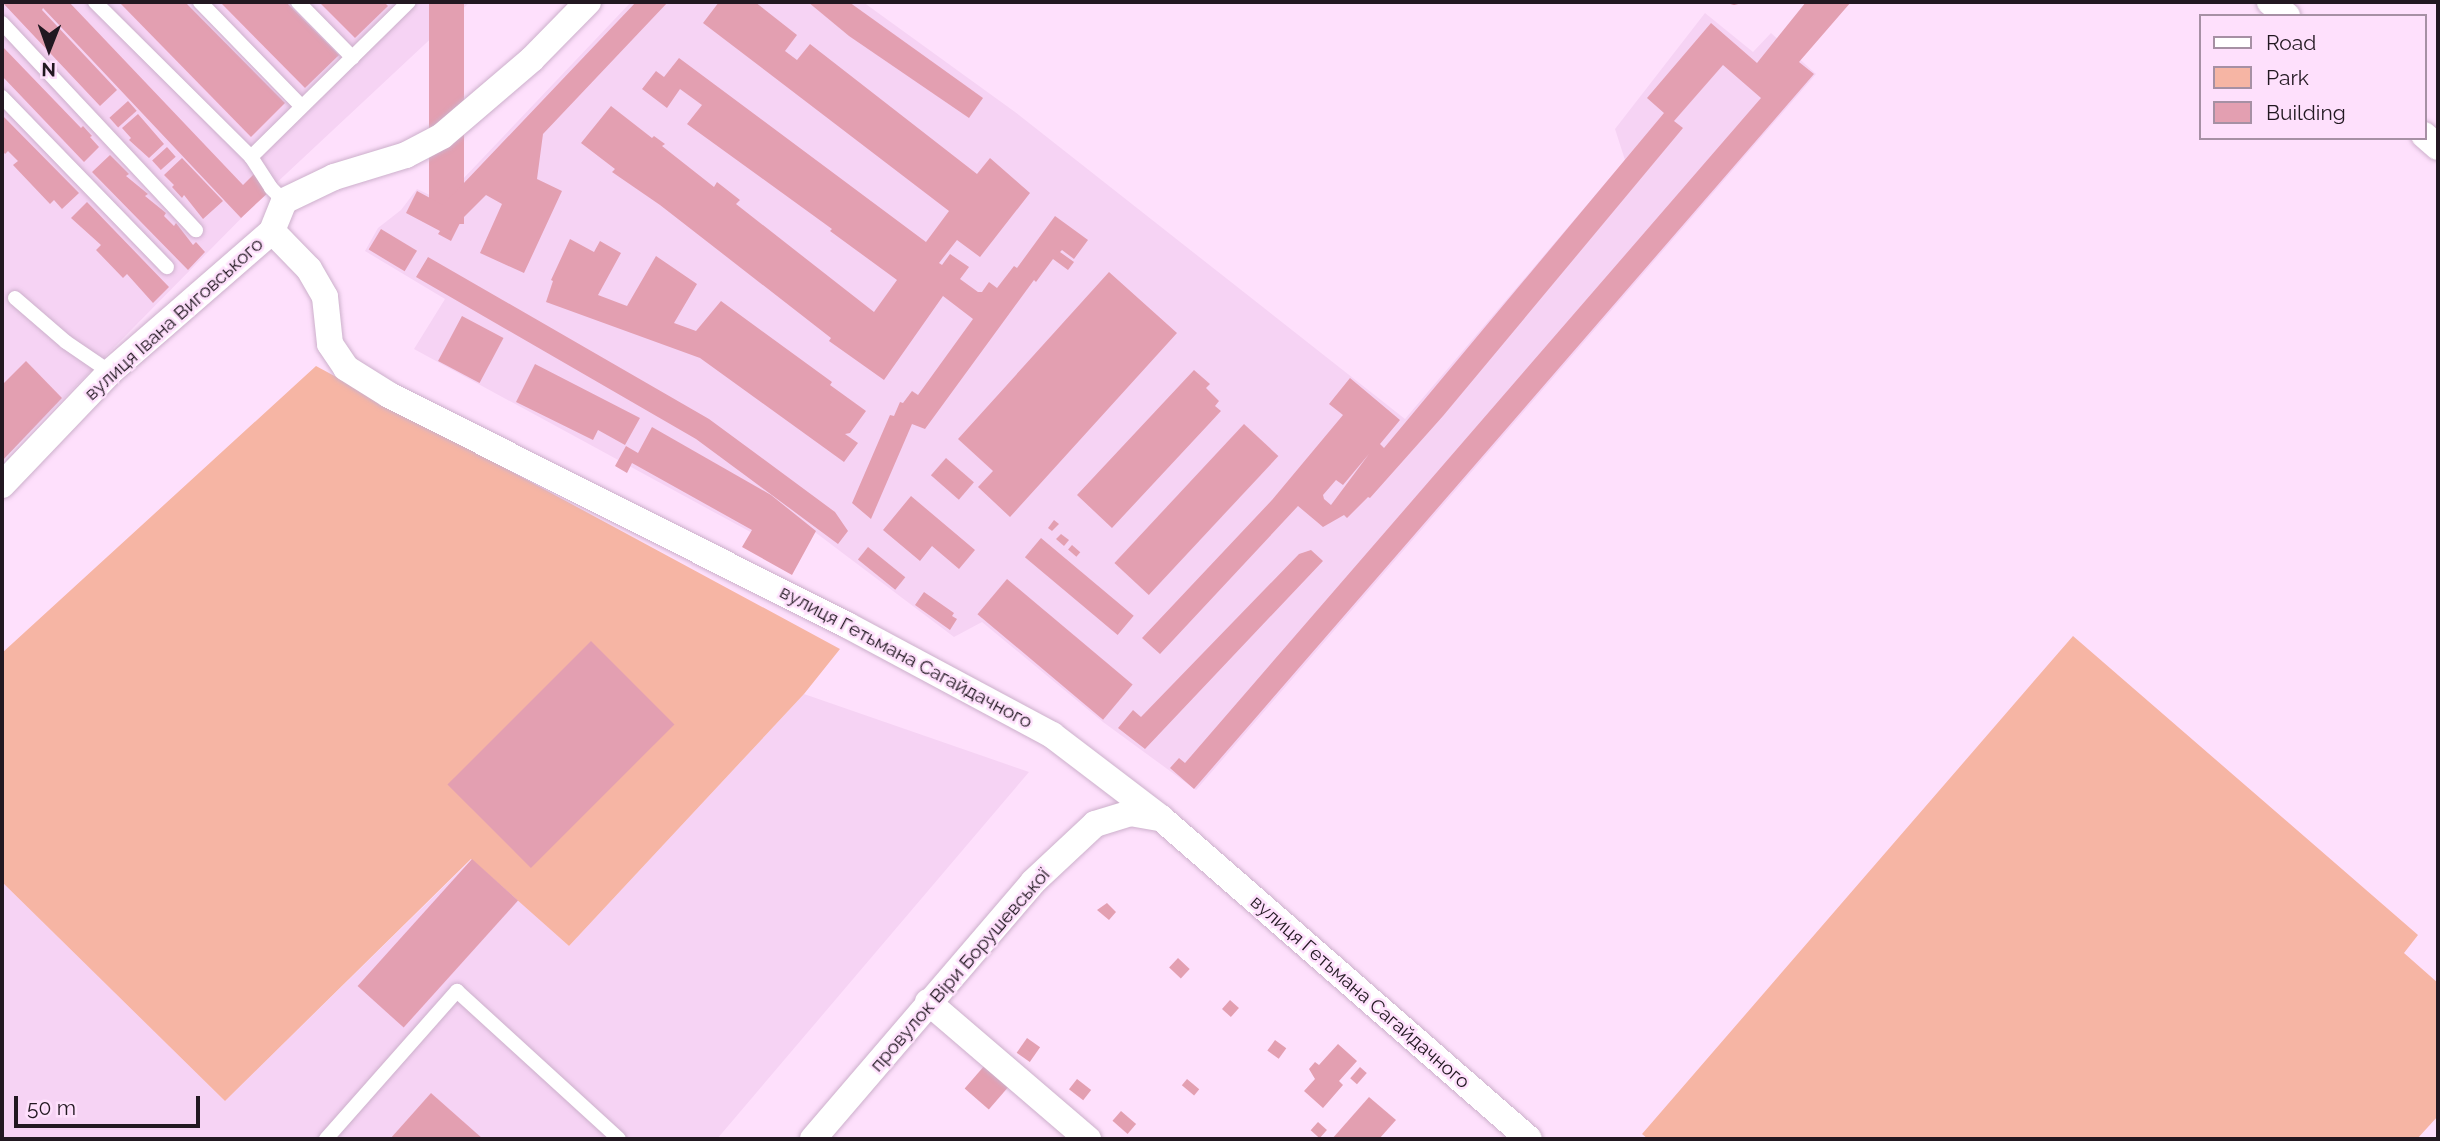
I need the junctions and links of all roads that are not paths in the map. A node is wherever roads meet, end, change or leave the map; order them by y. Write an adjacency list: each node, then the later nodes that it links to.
1 (95, 2): 12 (lane)
2 (200, 2): 11 (lane)
3 (298, 2): 9 (lane)
4 (588, 2): 13 (street)
5 (2270, 2): 7 (street)
6 (403, 3): 9 (lane)
7 (2285, 14)
8 (2, 23): 14 (lane)
9 (353, 58): 11 (lane)
10 (2, 97): 16 (lane)
11 (301, 106): 12 (lane)
12 (251, 158): 13 (lane)
13 (284, 201): 15 (street, вулиця Івана Виговського)
14 (196, 230)
15 (272, 232): 18 (street, вулиця Івана Виговського); 20 (street, вулиця Гетьмана Сагайдачного)
16 (167, 267)
17 (15, 298): 18 (lane)
18 (110, 372): 19 (street, вулиця Івана Виговського)
19 (2, 485)
20 (1161, 818): 21 (street, провулок Віри Борушевської); 26 (street, вулиця Гетьмана Сагайдачного)
21 (928, 1002): 24 (street, провулок Віри Борушевської); 25 (street)
22 (326, 1139): 23 (lane)
23 (619, 1139)
24 (813, 1139)
25 (1088, 1139)
26 (1529, 1139)

